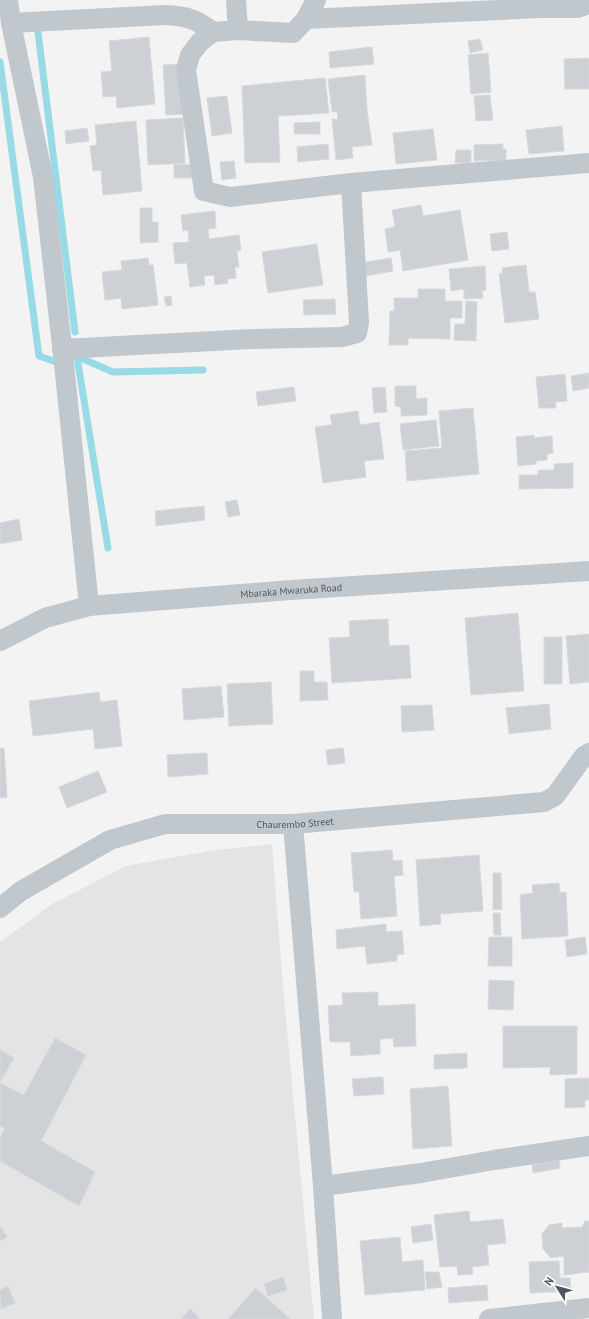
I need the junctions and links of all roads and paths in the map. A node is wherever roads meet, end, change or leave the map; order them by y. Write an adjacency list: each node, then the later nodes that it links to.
1 (8, 0): 6 (street)
2 (236, 0): 7 (street)
3 (316, 0): 5 (street)
4 (589, 4): 5 (street)
5 (306, 20): 7 (street)
6 (11, 23): 8 (street); 11 (street)
7 (238, 30): 8 (street)
8 (213, 32): 10 (street)
9 (589, 163): 10 (street)
10 (351, 183): 11 (street)
11 (62, 348): 13 (street)
12 (589, 571): 13 (street, Mbaraka Mwaruka Road)
13 (89, 606): 14 (street, Mbaraka Mwaruka Road)
14 (0, 641)
15 (589, 753): 16 (street, Chaurembo Street)
16 (293, 824): 17 (street, Chaurembo Street); 19 (street)
17 (0, 908)
18 (589, 1146): 19 (street)
19 (323, 1186): 21 (street)
20 (589, 1308): 22 (street)
21 (332, 1319)
22 (489, 1319)

